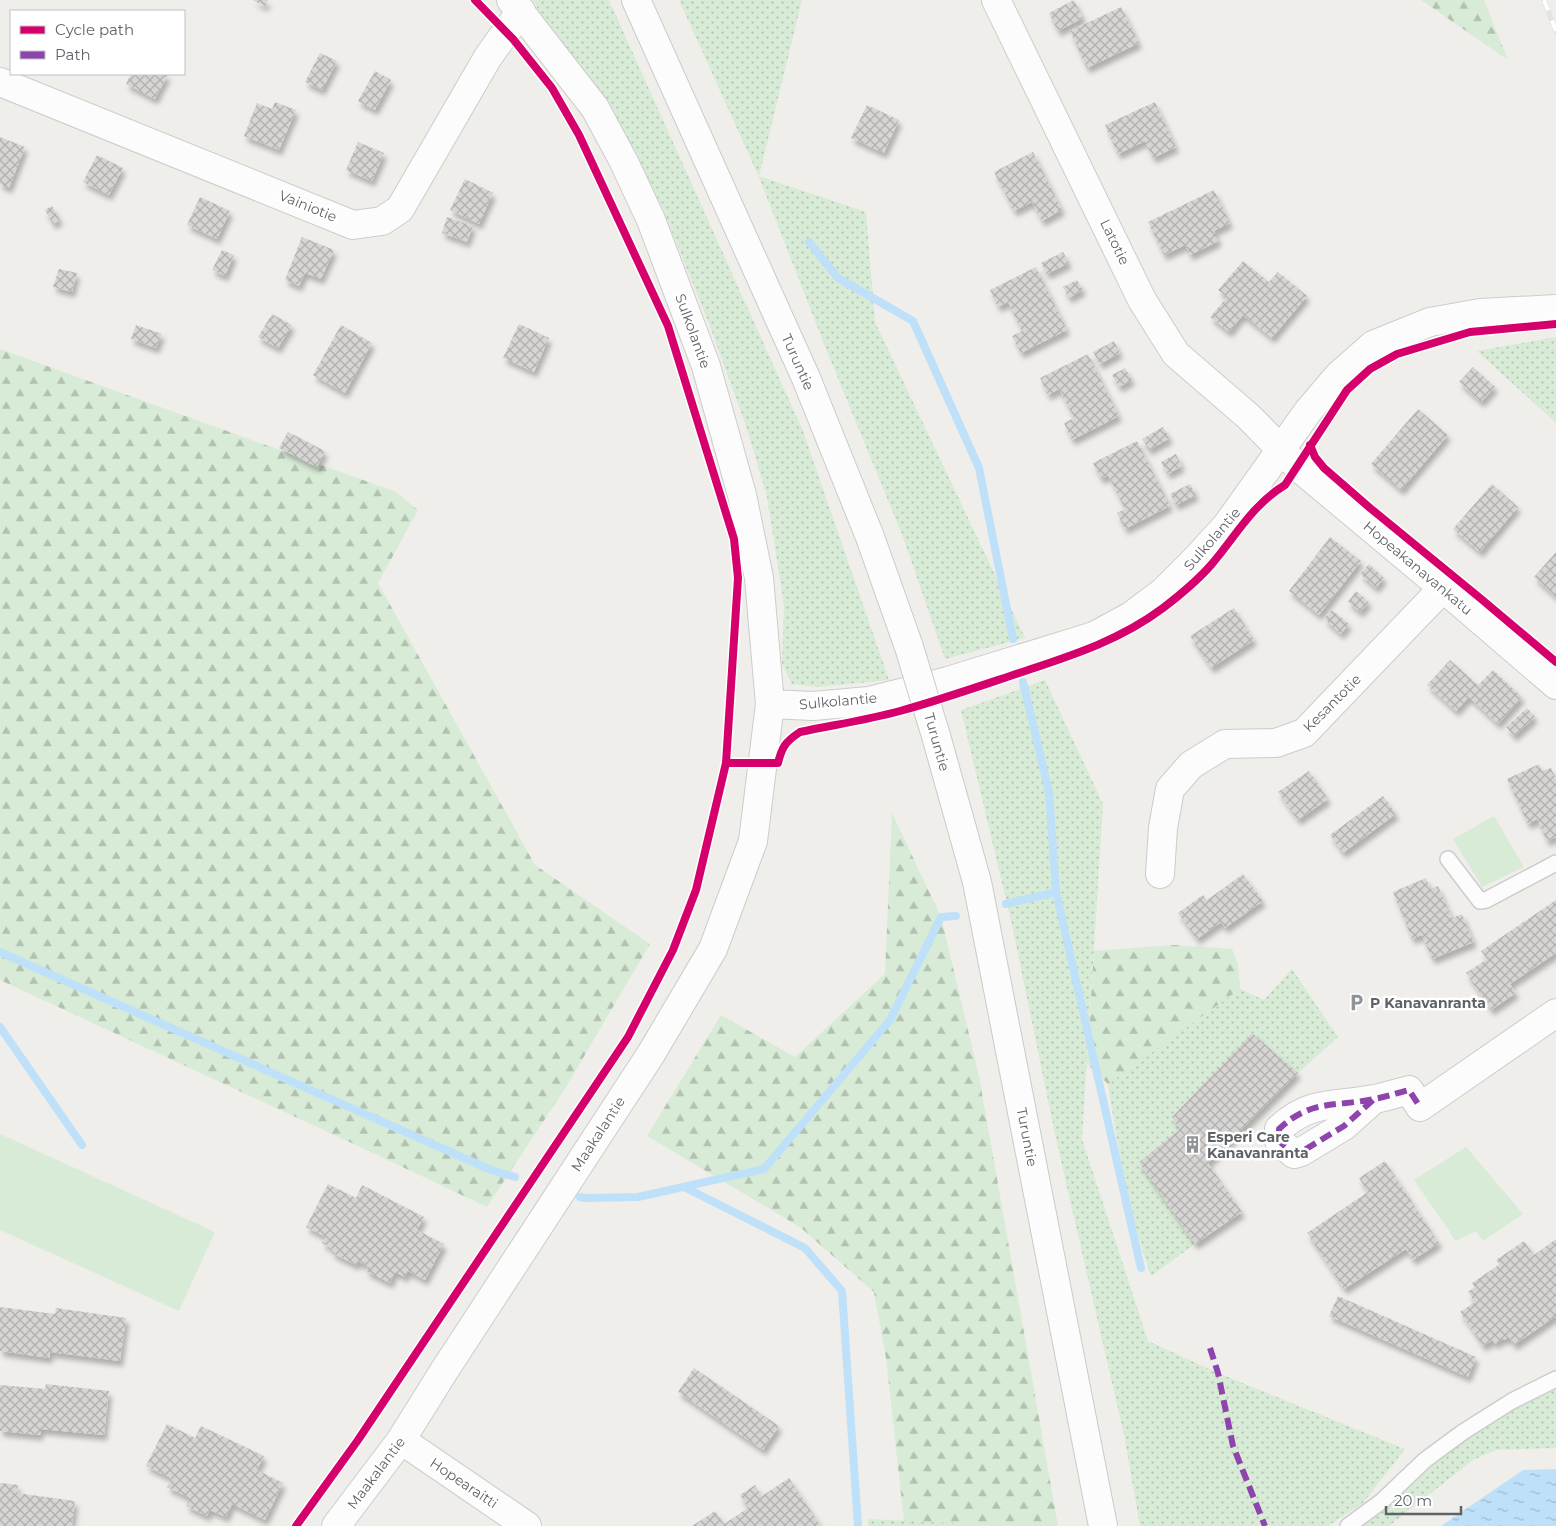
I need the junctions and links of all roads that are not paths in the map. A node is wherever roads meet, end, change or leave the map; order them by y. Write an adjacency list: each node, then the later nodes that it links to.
1 (636, 0): 19 (street, Turuntie, bridge)
2 (996, 0): 6 (street, Latotie)
3 (516, 6): 4 (street, Vainiotie); 9 (street, Sulkolantie)
4 (0, 82)
5 (1556, 308): 6 (street, Sulkolantie)
6 (1281, 449): 7 (street, Hopeakanavankatu); 9 (street, Sulkolantie)
7 (1443, 588): 8 (street, Hopeakanavankatu); 12 (street, Kesantotie)
8 (1556, 685)
9 (770, 704): 16 (street, Maakalantie)
10 (1448, 859): 11 (lane)
11 (1556, 863)
12 (1160, 874)
13 (1556, 1013): 14 (street)
14 (1374, 1100)
15 (1556, 1379): 20 (lane)
16 (401, 1440): 17 (street, Maakalantie); 18 (street, Hopearaitti)
17 (336, 1526)
18 (527, 1526)
19 (1103, 1526)
20 (1348, 1526)

